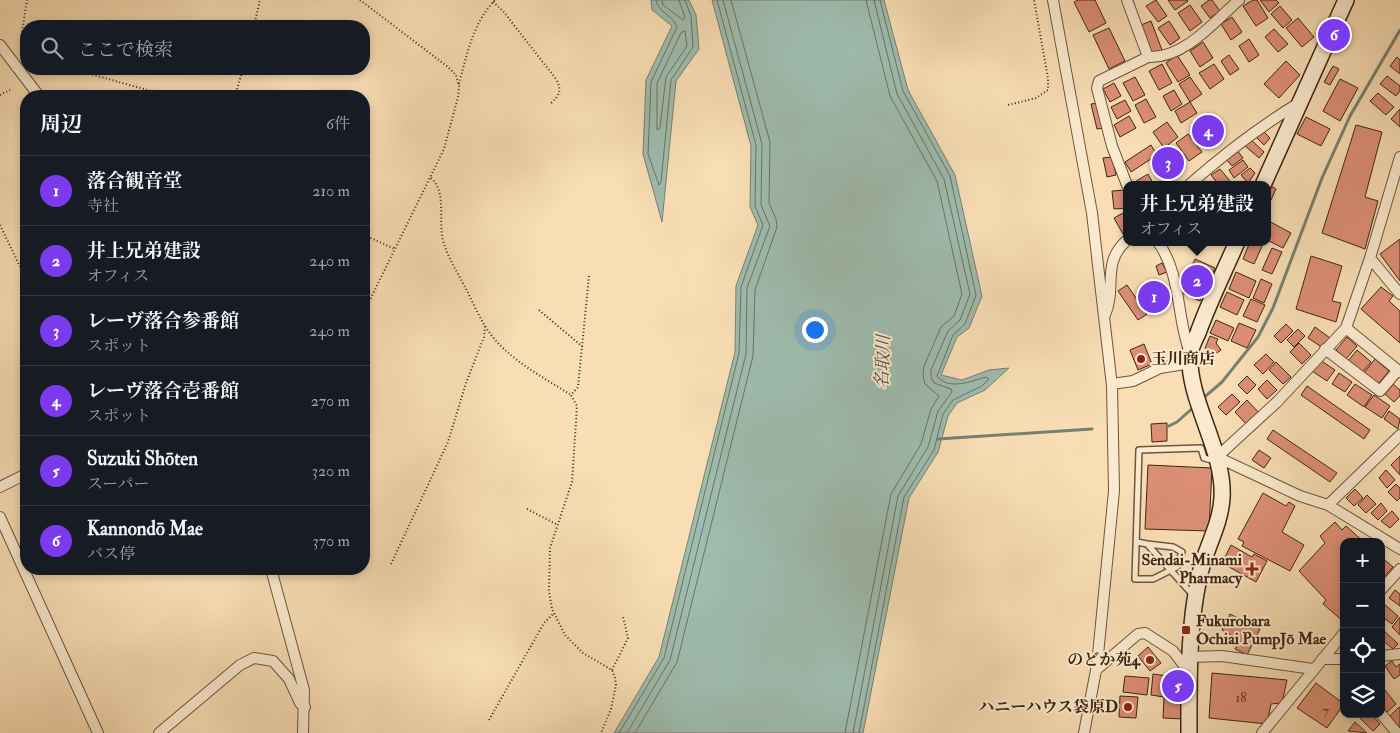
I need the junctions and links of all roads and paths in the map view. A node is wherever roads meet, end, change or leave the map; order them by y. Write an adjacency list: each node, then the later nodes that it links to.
1 (27, 0): 10 (path)
2 (260, 0): 11 (path)
3 (360, 0): 18 (path)
4 (1034, 0): 26 (path)
5 (1053, 0): 44 (street)
6 (1127, 0): 13 (street)
7 (1346, 0): 25 (street)
8 (494, 1): 18 (path); 24 (path)
9 (1237, 1): 13 (street)
10 (24, 20)
11 (255, 20)
12 (0, 46): 14 (street)
13 (1148, 57): 29 (street)
14 (20, 72)
15 (23, 75): 20 (street)
16 (94, 75): 21 (path)
17 (241, 75): 22 (path)
18 (459, 86): 28 (path)
19 (10, 90): 23 (path)
20 (34, 90)
21 (147, 90)
22 (237, 90)
23 (0, 95)
24 (551, 103)
25 (1299, 104): 30 (street); 31 (street)
26 (1008, 105)
27 (1400, 157): 38 (street)
28 (430, 178): 37 (path); 45 (path)
29 (1126, 181)
30 (1194, 181)
31 (1265, 181)
32 (0, 225): 39 (path)
33 (370, 238): 37 (path)
34 (1123, 244): 44 (street)
35 (1161, 246): 49 (street)
36 (1235, 246): 49 (street)
37 (395, 250): 42 (path)
38 (1370, 258): 41 (street); 46 (street)
39 (20, 267)
40 (589, 276): 47 (path)
41 (1400, 294)
42 (370, 300)
43 (539, 310): 47 (path)
44 (1104, 317): 51 (street)
45 (485, 324): 52 (path); 65 (path)
46 (1346, 328): 48 (street); 50 (street)
47 (583, 347): 52 (path)
48 (1325, 349): 50 (street); 54 (street)
49 (1190, 358): 51 (street); 54 (street)
50 (1399, 371)
51 (1112, 384): 82 (street)
52 (571, 395): 60 (path)
53 (1400, 435): 57 (street)
54 (1217, 459): 57 (street); 61 (lane); 71 (street)
55 (20, 477): 56 (street)
56 (0, 487)
57 (1328, 505): 63 (street)
58 (527, 508): 60 (path)
59 (0, 517): 64 (street)
60 (558, 525): 72 (path)
61 (1137, 542): 62 (lane); 67 (lane)
62 (1147, 544): 67 (lane); 67 (lane)
63 (1400, 549)
64 (20, 561)
65 (391, 564)
66 (1400, 569): 70 (street)
67 (1171, 570): 71 (lane)
68 (26, 575): 86 (street)
69 (272, 575): 83 (street)
70 (1385, 586)
71 (1195, 597): 79 (street)
72 (554, 613): 81 (path); 85 (path)
73 (623, 617): 81 (path)
74 (1340, 638): 78 (street)
75 (1400, 654): 76 (street)
76 (1385, 656)
77 (1340, 658): 78 (street)
78 (1322, 659): 80 (street)
79 (1190, 665): 80 (street); 82 (street); 91 (street)
80 (1313, 669): 92 (street)
81 (612, 670): 89 (path)
82 (1096, 670): 90 (street)
83 (305, 707): 87 (street); 88 (street)
84 (1384, 718): 93 (street)
85 (489, 720)
86 (98, 733)
87 (159, 733)
88 (302, 733)
89 (601, 733)
90 (1084, 733)
91 (1189, 733)
92 (1262, 733)
93 (1397, 733)

